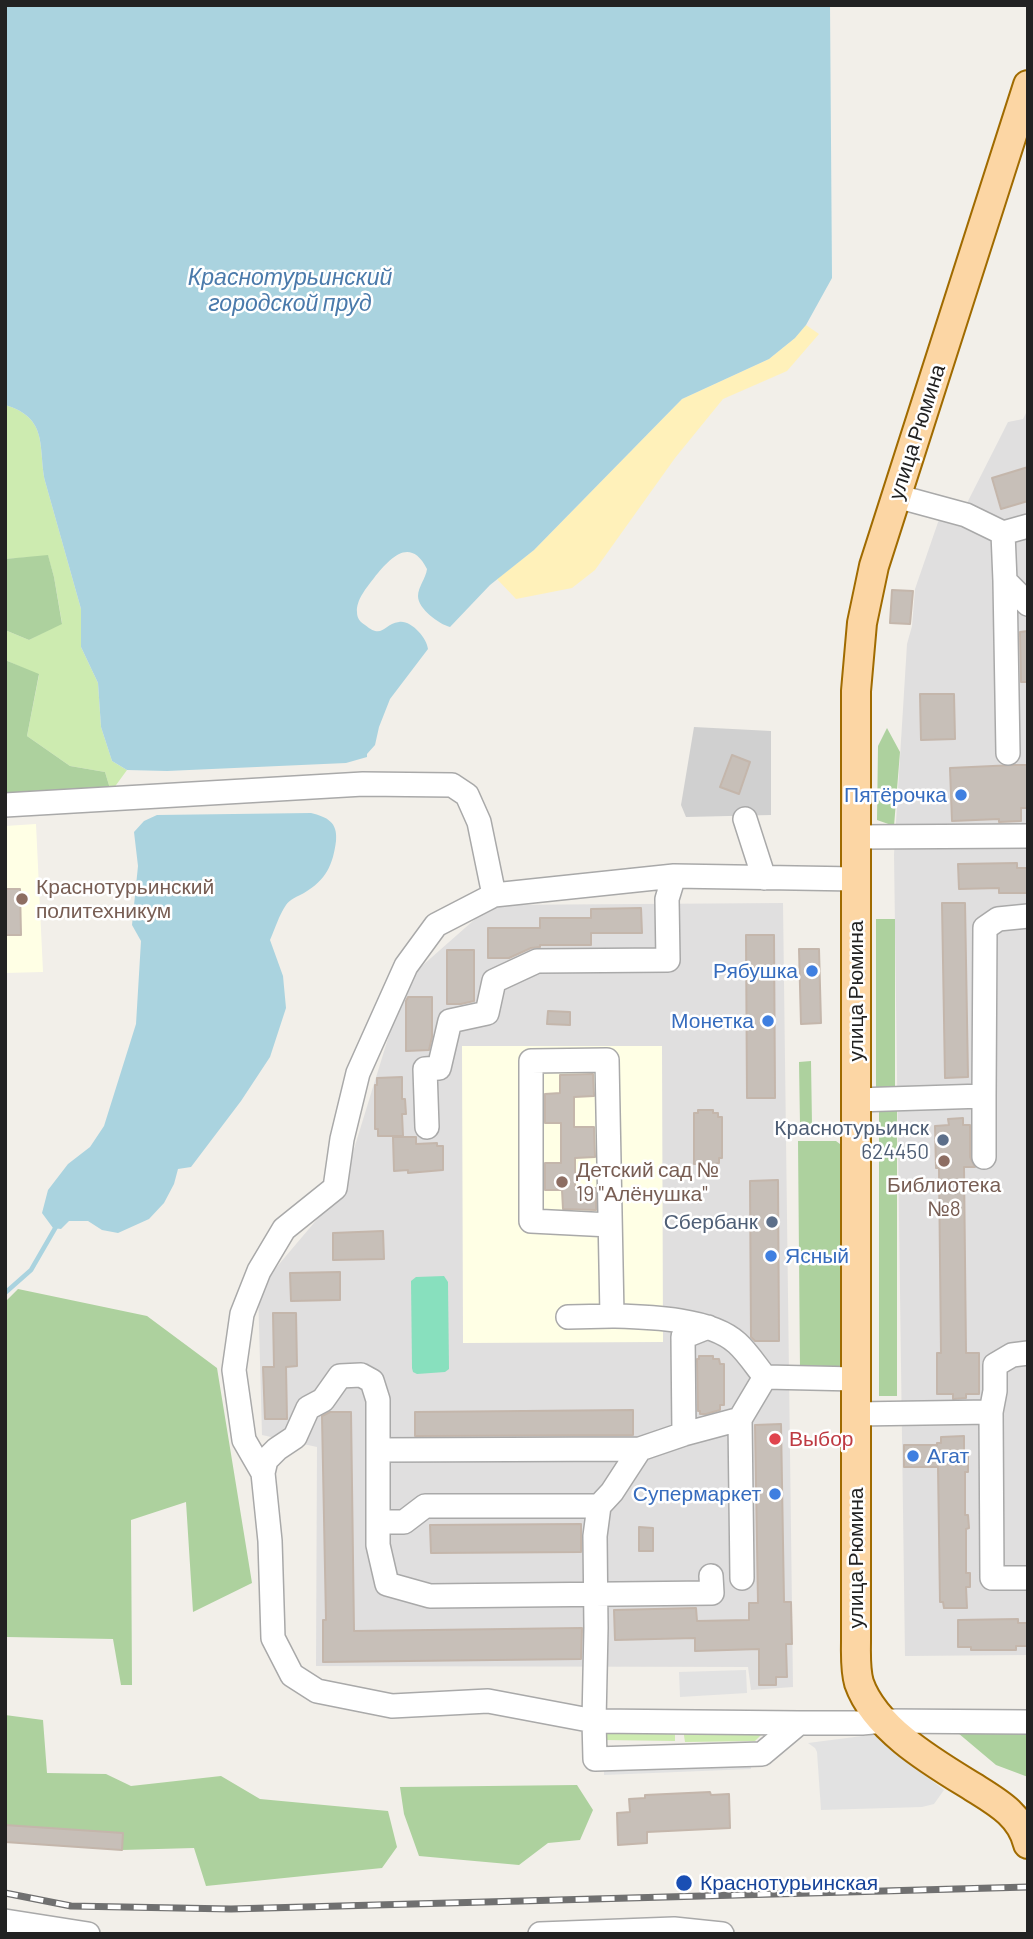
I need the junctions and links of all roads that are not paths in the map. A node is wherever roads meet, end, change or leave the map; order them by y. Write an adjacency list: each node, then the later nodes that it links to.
1 (1028, 85): 2 (main road, улица Рюмина)
2 (896, 496): 4 (street); 11 (main road, улица Рюмина)
3 (1028, 526): 4 (street)
4 (1003, 533): 5 (street)
5 (1005, 581): 6 (street); 7 (street)
6 (1028, 604)
7 (1007, 753)
8 (5, 805): 15 (street)
9 (745, 819): 13 (street)
10 (1028, 836): 11 (street)
11 (856, 837): 14 (main road, улица Рюмина)
12 (674, 876): 13 (street); 15 (street); 19 (street)
13 (764, 878): 14 (street)
14 (856, 879): 18 (main road, улица Рюмина)
15 (494, 895): 34 (street)
16 (1028, 916): 17 (street)
17 (984, 1096): 18 (street); 20 (street)
18 (856, 1100): 27 (main road, улица Рюмина)
19 (427, 1127)
20 (984, 1157)
21 (610, 1225): 21 (street); 22 (street)
22 (611, 1315): 23 (street); 24 (street)
23 (568, 1317)
24 (708, 1327): 26 (street); 31 (street)
25 (1028, 1353): 28 (street)
26 (765, 1377): 27 (street); 30 (street)
27 (856, 1379): 29 (main road, улица Рюмина)
28 (991, 1412): 29 (street); 39 (street)
29 (856, 1415): 42 (main road, улица Рюмина)
30 (740, 1419): 31 (street); 38 (street)
31 (684, 1434): 32 (street)
32 (640, 1449): 33 (street); 35 (street)
33 (378, 1450): 34 (street); 36 (street)
34 (263, 1473): 41 (street)
35 (599, 1506): 36 (street); 40 (street)
36 (379, 1522): 40 (street)
37 (711, 1576): 40 (street)
38 (742, 1578)
39 (1028, 1578)
40 (596, 1595): 41 (street)
41 (594, 1721): 44 (street); 44 (street)
42 (884, 1721): 43 (street); 44 (street); 45 (main road, улица Рюмина)
43 (1028, 1722)
44 (799, 1723)
45 (1028, 1844)
46 (5, 1922): 47 (street)
47 (88, 1934)
48 (540, 1934): 49 (street)
49 (722, 1934)

